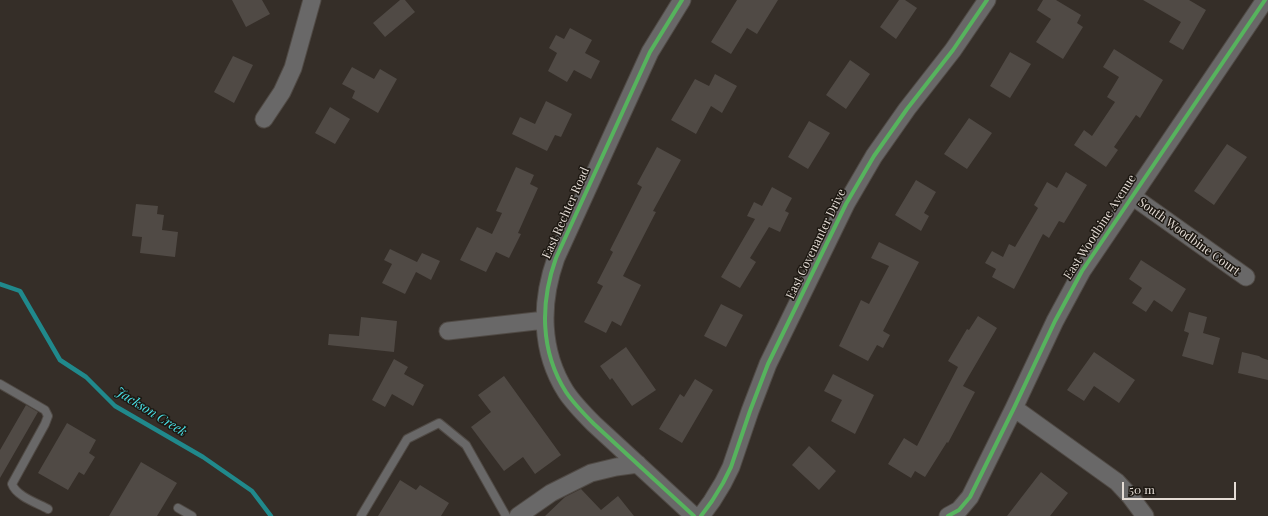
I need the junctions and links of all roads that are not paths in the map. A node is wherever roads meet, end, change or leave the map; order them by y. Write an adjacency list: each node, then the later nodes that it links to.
1 (312, 0): 5 (street)
2 (682, 0): 8 (street, East Rechter Road)
3 (987, 0): 20 (street, East Covenanter Drive)
4 (1265, 0): 6 (street, East Woodbine Avenue)
5 (264, 119)
6 (1132, 196): 7 (street, South Woodbine Court); 11 (street, East Woodbine Avenue)
7 (1246, 277)
8 (545, 320): 9 (street); 12 (street, East Rechter Road)
9 (448, 331)
10 (0, 384): 14 (lane)
11 (1014, 408): 21 (street, East Woodbine Avenue); 22 (street)
12 (638, 464): 18 (street); 19 (street, East Rechter Road)
13 (178, 508): 15 (lane)
14 (48, 510)
15 (192, 516)
16 (361, 516): 17 (lane)
17 (506, 516)
18 (518, 516)
19 (694, 516)
20 (701, 516)
21 (948, 516)
22 (1145, 516)

